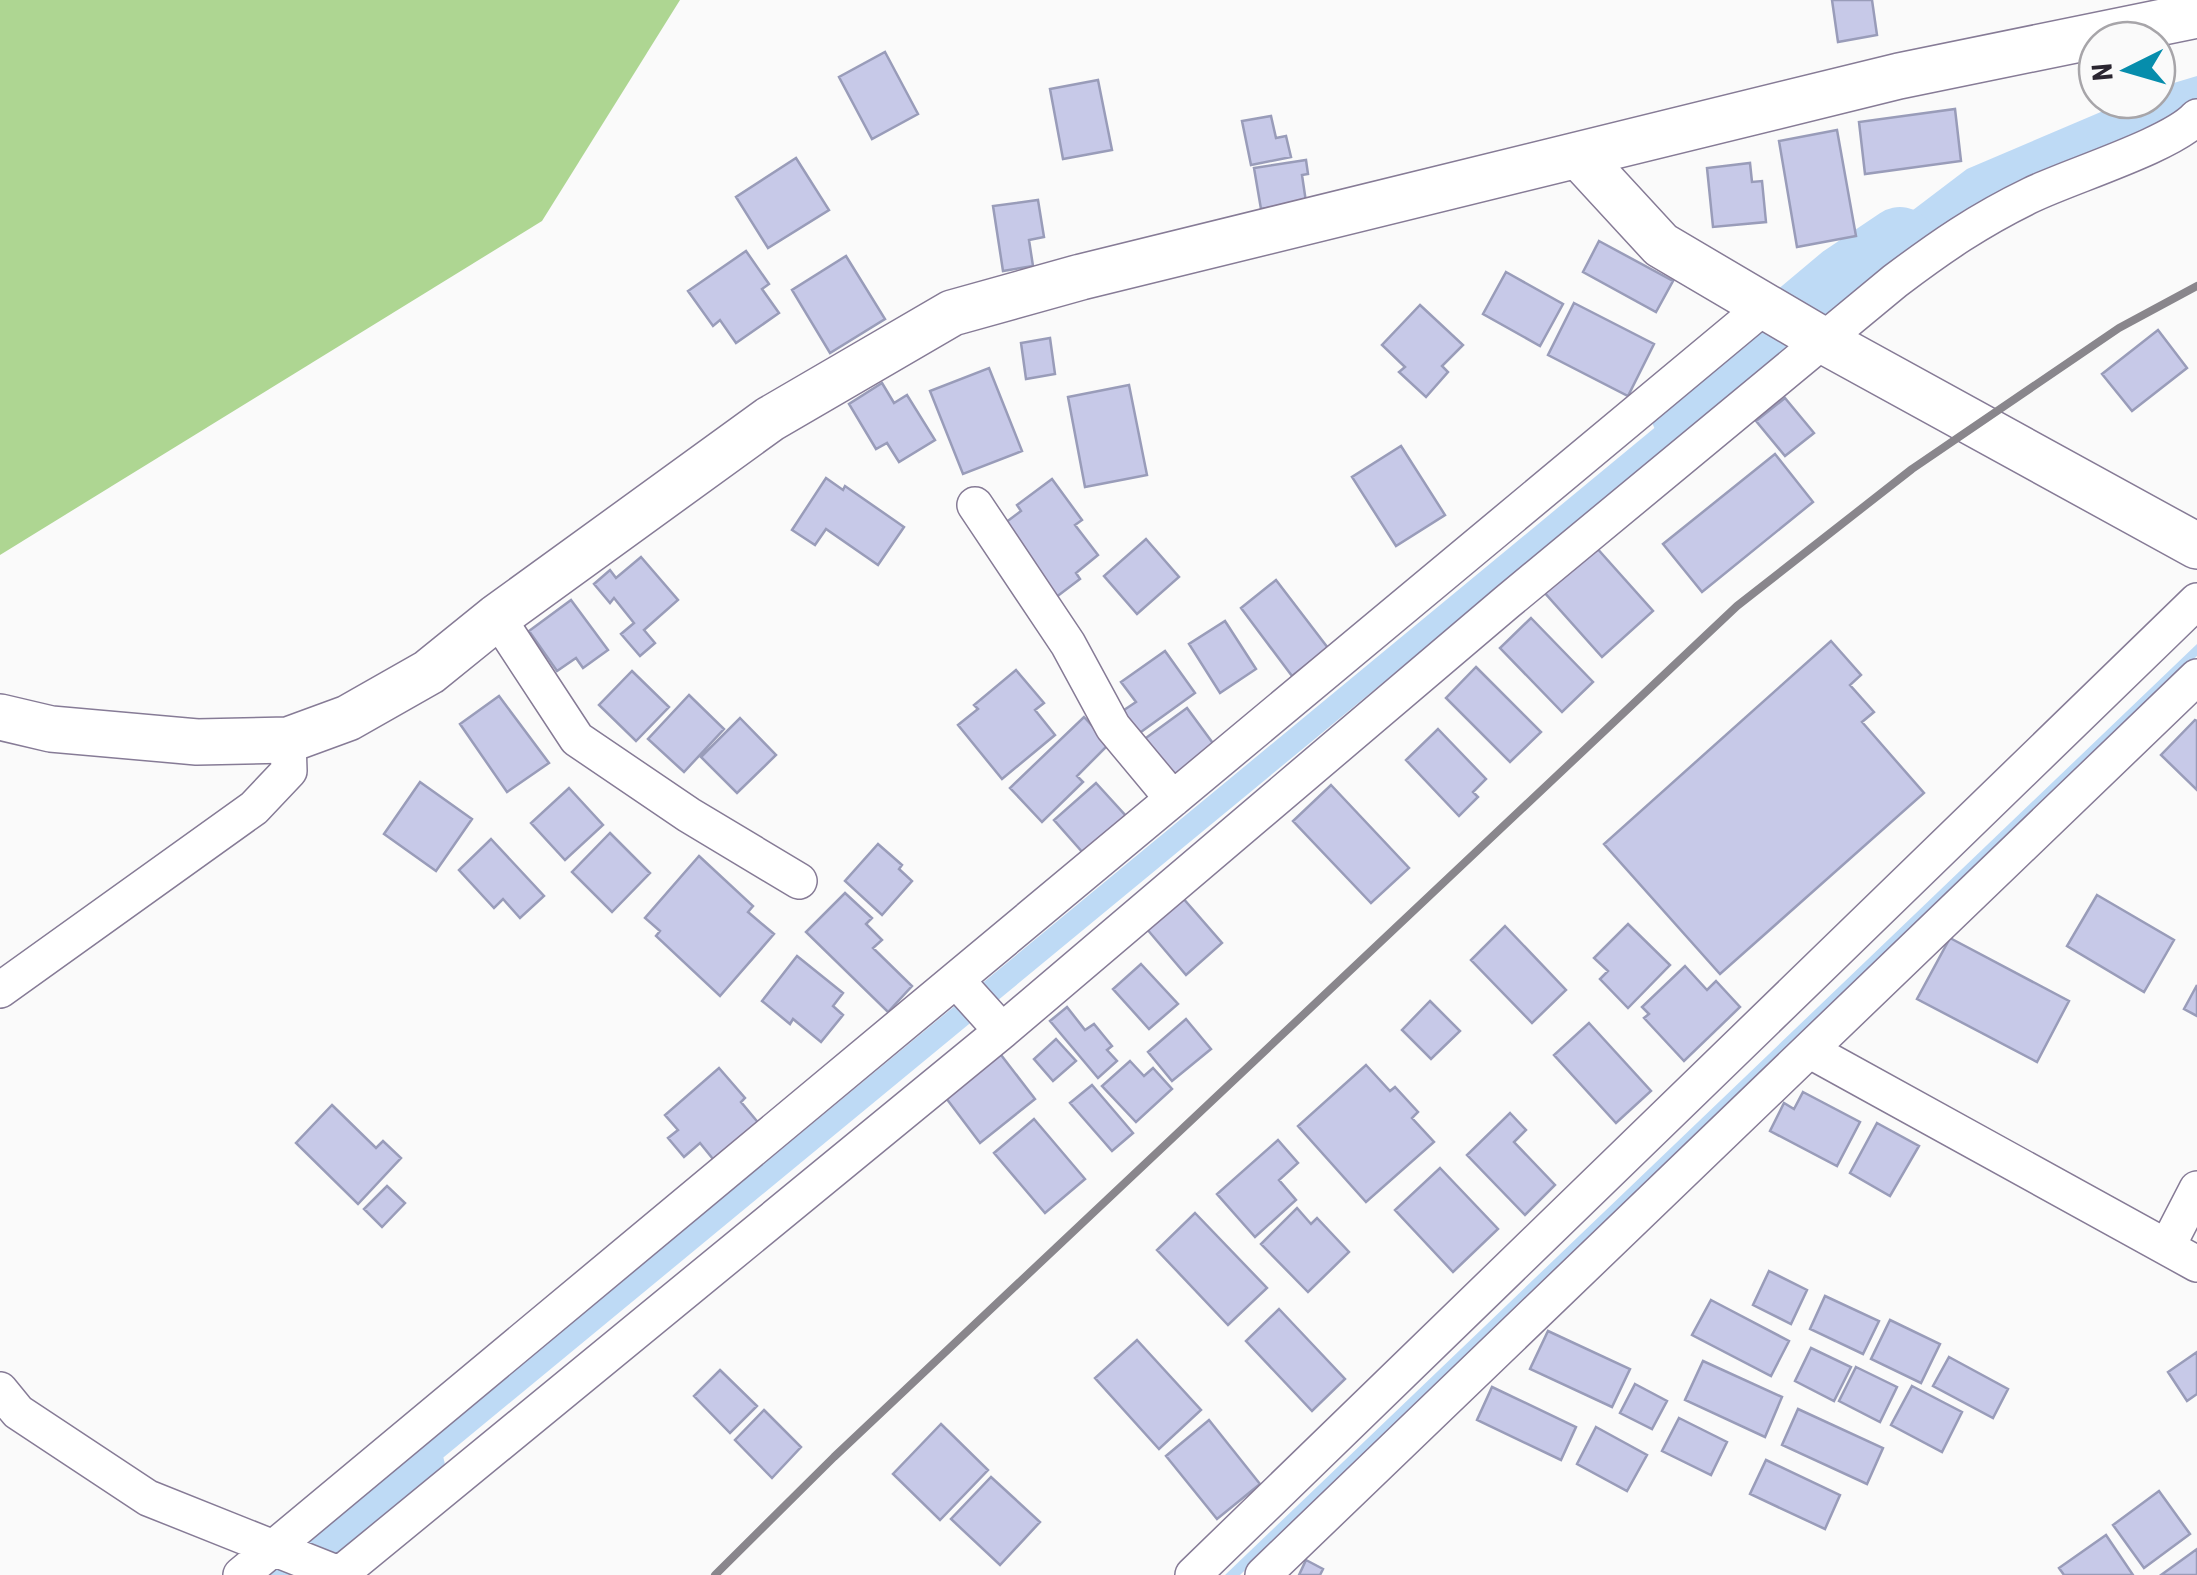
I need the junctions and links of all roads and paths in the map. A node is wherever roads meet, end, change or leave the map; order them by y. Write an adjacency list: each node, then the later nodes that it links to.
1 (2197, 14): 3 (street)
2 (2196, 119): 5 (street)
3 (1579, 156): 4 (street); 9 (street)
4 (1770, 307): 5 (street); 13 (street)
5 (1818, 338): 7 (street); 17 (street)
6 (975, 505): 13 (street)
7 (2197, 546)
8 (2197, 601): 25 (street)
9 (497, 617): 12 (street); 14 (street)
10 (2197, 676): 18 (street)
11 (0, 717): 12 (street)
12 (288, 740): 16 (street)
13 (1173, 799): 15 (street)
14 (799, 881)
15 (960, 984): 17 (street); 22 (street)
16 (0, 990)
17 (996, 1024): 23 (street)
18 (1809, 1050): 20 (street); 26 (street)
19 (2197, 1189): 20 (street)
20 (2182, 1256)
21 (0, 1390): 22 (street)
22 (278, 1551): 23 (street); 24 (street)
23 (338, 1574)
24 (241, 1575)
25 (1193, 1575)
26 (1263, 1575)

